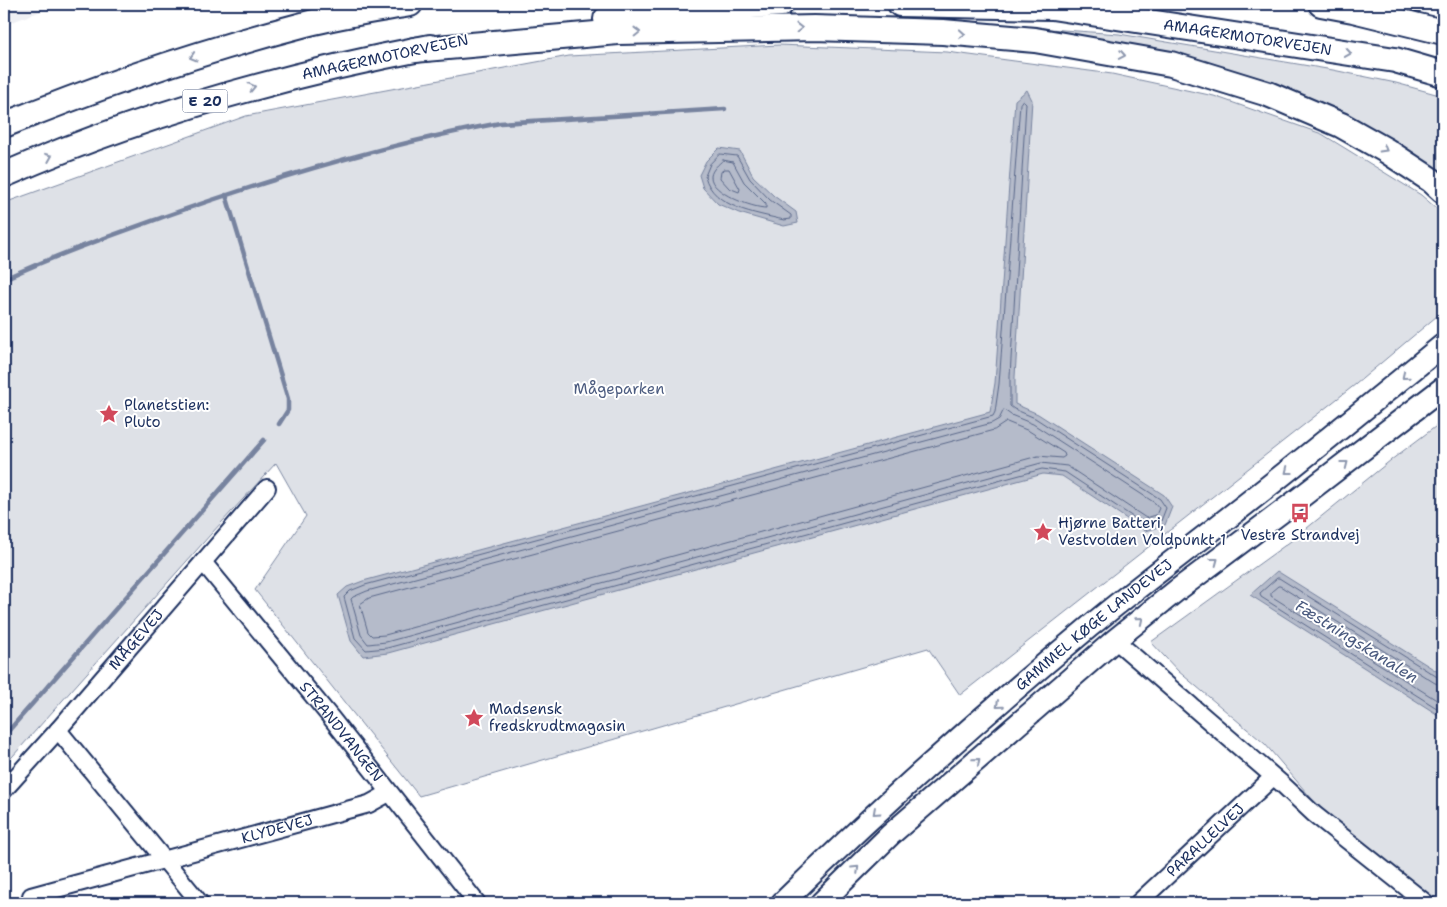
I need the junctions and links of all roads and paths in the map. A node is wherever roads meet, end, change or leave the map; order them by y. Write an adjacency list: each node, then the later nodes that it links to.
1 (363, 4): 6 (highway)
2 (410, 4): 6 (highway)
3 (781, 4): 8 (highway, AMAGERMOTORVEJEN / E 20)
4 (900, 4): 9 (highway, AMAGERMOTORVEJEN, one-way to 9)
5 (1321, 4): 7 (highway)
6 (307, 23): 10 (highway, one-way to 10)
7 (1443, 32)
8 (414, 50): 11 (highway, AMAGERMOTORVEJEN / E 20, one-way to 8); 12 (highway, one-way to 12)
9 (1443, 74)
10 (4, 125)
11 (4, 175)
12 (1443, 191)
13 (1443, 345): 26 (main road, GAMMEL KØGE LANDEVEJ, one-way to 26)
14 (1443, 388): 17 (main road, GAMMEL KØGE LANDEVEJ, one-way to 14)
15 (267, 488): 16 (street, MÅGEVEJ)
16 (203, 562): 18 (street, MÅGEVEJ); 21 (street, STRANDVANGEN)
17 (1115, 640): 19 (street); 27 (main road, GAMMEL KØGE LANDEVEJ, one-way to 17)
18 (58, 730): 20 (street, MÅGEVEJ); 22 (street)
19 (1274, 777): 28 (street, PARALLELVEJ); 29 (street)
20 (4, 790)
21 (389, 793): 22 (street, KLYDEVEJ); 25 (street, STRANDVANGEN)
22 (164, 858): 23 (street, KLYDEVEJ); 24 (street)
23 (31, 896)
24 (200, 903)
25 (477, 903)
26 (782, 903)
27 (821, 903)
28 (1138, 903)
29 (1426, 903)

